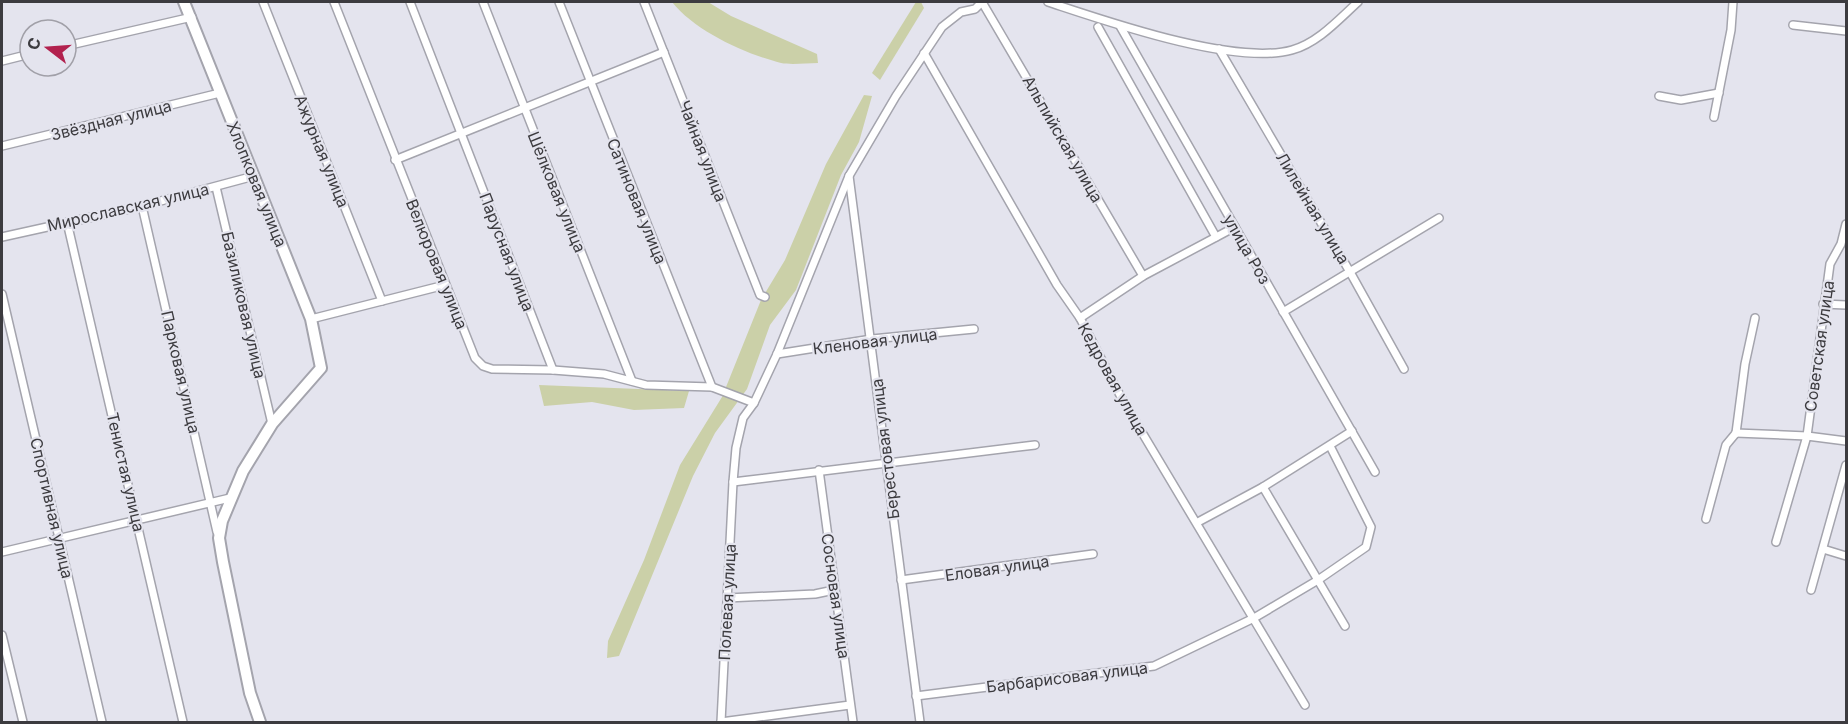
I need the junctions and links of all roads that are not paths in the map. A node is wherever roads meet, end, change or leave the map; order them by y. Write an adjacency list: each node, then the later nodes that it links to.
1 (184, 2): 12 (street, Хлопковая улица)
2 (262, 2): 47 (street, Ажурная улица)
3 (334, 2): 31 (street, Велюровая улица)
4 (410, 2): 29 (street, Парусная улица)
5 (483, 2): 27 (street, Шёлковая улица)
6 (559, 2): 23 (street, Сатиновая улица)
7 (644, 2): 19 (street, Чайная улица)
8 (982, 2): 20 (street, Полевая улица); 43 (street, Альпийская улица)
9 (1048, 2): 14 (street)
10 (1358, 2): 18 (street)
11 (1733, 2): 25 (street)
12 (192, 17): 17 (street); 24 (street, Хлопковая улица)
13 (1793, 25): 16 (street)
14 (1120, 26): 18 (street); 39 (street, улица Роз)
15 (1098, 27): 41 (street, улица Роз)
16 (1846, 31)
17 (78, 43)
18 (1219, 48): 42 (street, Лилейная улица)
19 (664, 52): 23 (street); 46 (street, Чайная улица)
20 (924, 53): 33 (street, Полевая улица); 51 (street, Кедровая улица)
21 (18, 57): 22 (street)
22 (2, 61)
23 (590, 82): 27 (street); 60 (street, Сатиновая улица)
24 (220, 93): 30 (street, Звёздная улица); 32 (street, Хлопковая улица)
25 (1719, 93): 26 (street); 28 (street)
26 (1659, 96)
27 (524, 108): 29 (street); 59 (street, Шёлковая улица)
28 (1714, 117)
29 (461, 134): 31 (street); 58 (street, Парусная улица)
30 (2, 146)
31 (395, 160): 44 (street, Велюровая улица)
32 (254, 176): 34 (street, Мирославская улица); 53 (street, Хлопковая улица)
33 (849, 176): 55 (street, Берестовая улица); 56 (street, Полевая улица)
34 (216, 187): 35 (street, Мирославская улица); 62 (street, Базиликовая улица)
35 (142, 206): 37 (street, Мирославская улица); 76 (street, Парковая улица)
36 (1438, 218): 42 (street)
37 (67, 222): 40 (street, Мирославская улица); 77 (street, Тенистая улица)
38 (1846, 224): 48 (street, Советская улица)
39 (1235, 227): 41 (street); 50 (street, улица Роз)
40 (2, 237)
41 (1216, 237): 43 (street)
42 (1350, 272): 50 (street); 57 (street, Лилейная улица)
43 (1143, 276): 51 (street)
44 (445, 285): 47 (street); 58 (street, Велюровая улица)
45 (2, 294): 80 (street, Спортивная улица)
46 (765, 297)
47 (382, 301): 53 (street)
48 (1823, 304): 49 (street); 65 (street, Советская улица)
49 (1846, 305)
50 (1283, 312): 63 (street, улица Роз)
51 (1080, 318): 79 (street, Кедровая улица)
52 (1755, 318): 64 (street)
53 (311, 319): 62 (street, Хлопковая улица)
54 (974, 329): 55 (street, Кленовая улица)
55 (872, 339): 56 (street, Кленовая улица); 69 (street, Берестовая улица)
56 (777, 354): 61 (street, Полевая улица)
57 (1404, 369)
58 (553, 370): 59 (street)
59 (632, 381): 60 (street)
60 (712, 387): 61 (street)
61 (754, 403): 73 (street, Полевая улица)
62 (272, 424): 75 (street)
63 (1352, 431): 68 (street); 72 (street, улица Роз)
64 (1736, 433): 65 (street); 78 (street)
65 (1807, 436): 66 (street); 82 (street, Советская улица)
66 (1846, 441)
67 (1035, 445): 69 (street)
68 (1330, 446): 74 (street); 88 (street, Барбарисовая улица)
69 (886, 462): 71 (street); 87 (street, Берестовая улица)
70 (1846, 465): 83 (street)
71 (819, 470): 73 (street); 89 (street, Сосновая улица)
72 (1376, 472)
73 (733, 482): 91 (street, Полевая улица)
74 (1263, 487): 79 (street); 88 (street)
75 (230, 498): 76 (street); 81 (street)
76 (210, 502): 77 (street); 81 (street, Парковая улица)
77 (137, 519): 80 (street); 101 (street, Тенистая улица)
78 (1706, 519)
79 (1198, 522): 92 (street, Кедровая улица)
80 (59, 538): 84 (street); 100 (street, Спортивная улица)
81 (219, 538): 102 (street)
82 (1776, 542)
83 (1823, 549): 86 (street); 90 (street)
84 (2, 552)
85 (1094, 554): 87 (street, Еловая улица)
86 (1846, 556)
87 (901, 580): 95 (street, Берестовая улица)
88 (1318, 580): 92 (street, Барбарисовая улица); 93 (street)
89 (834, 590): 91 (street); 96 (street, Сосновая улица)
90 (1811, 590)
91 (727, 598): 98 (street, Полевая улица)
92 (1254, 618): 95 (street, Барбарисовая улица); 97 (street, Кедровая улица)
93 (1345, 626)
94 (2, 635): 99 (street)
95 (916, 696): 104 (street, Берестовая улица)
96 (850, 705): 98 (street); 103 (street, Сосновая улица)
97 (1305, 705)
98 (721, 722)
99 (22, 723)
100 (102, 723)
101 (183, 723)
102 (260, 723)
103 (853, 723)
104 (920, 723)

